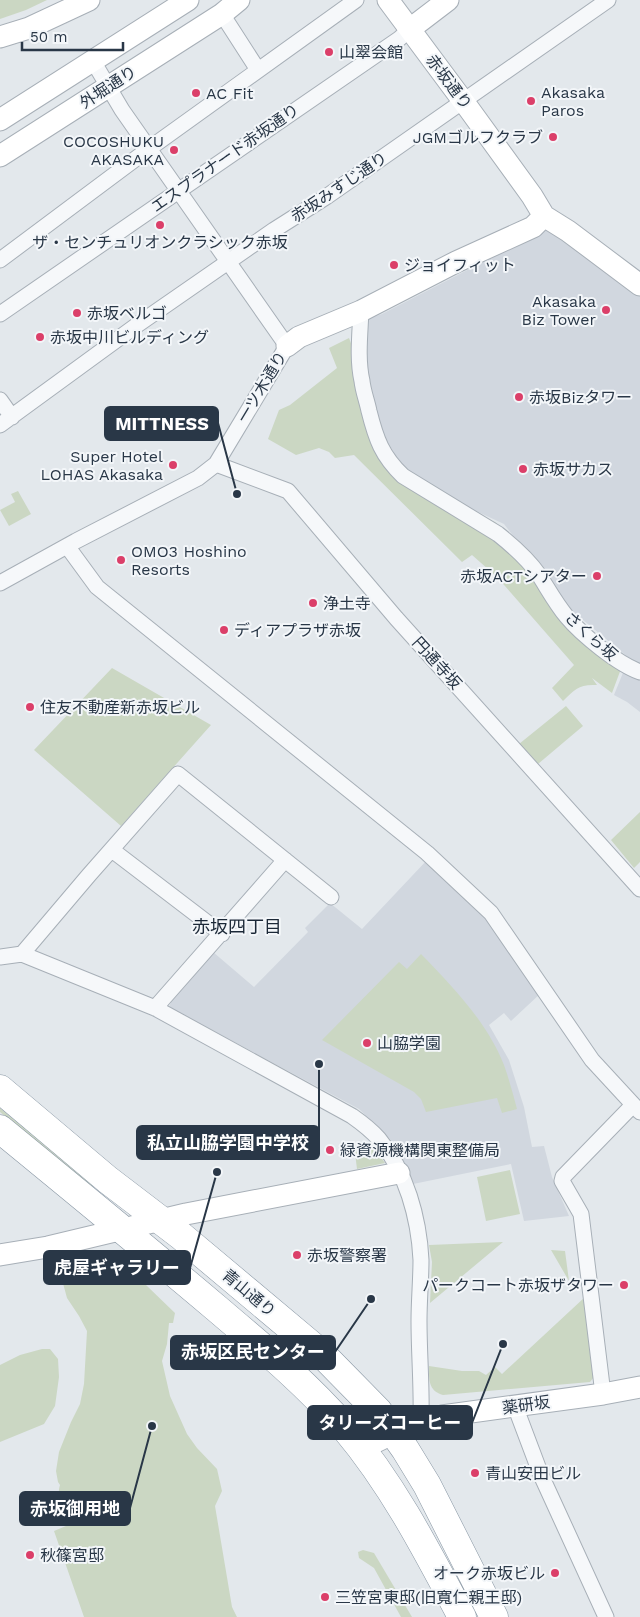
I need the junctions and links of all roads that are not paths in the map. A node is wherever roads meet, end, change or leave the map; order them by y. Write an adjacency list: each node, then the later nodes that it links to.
1 (89, 0): 10 (street)
2 (188, 0): 11 (street, 外堀通り)
3 (239, 0): 8 (street, 外堀通り)
4 (356, 0): 12 (street)
5 (388, 0): 9 (street, 赤坂通り)
6 (448, 0): 9 (street, エスプラナード赤坂通り)
7 (608, 0): 14 (street, 赤坂みすじ通り)
8 (222, 14): 12 (street); 13 (street, 外堀通り)
9 (410, 29): 14 (street, 赤坂通り); 18 (street, エスプラナード赤坂通り)
10 (0, 37)
11 (93, 61): 13 (street); 15 (street, 外堀通り)
12 (258, 70): 16 (street)
13 (110, 86): 16 (street); 17 (street, 外堀通り)
14 (463, 101): 19 (street, 赤坂通り); 21 (street, 赤坂みすじ通り)
15 (0, 120)
16 (150, 148): 18 (street); 20 (street)
17 (0, 156)
18 (178, 191): 21 (street); 24 (street, エスプラナード赤坂通り)
19 (544, 216): 22 (street, 赤坂通り); 23 (street, 一ツ木通り)
20 (0, 260)
21 (229, 262): 25 (street); 27 (street, 赤坂みすじ通り)
22 (640, 285)
23 (361, 311): 25 (street, 一ツ木通り); 31 (street, さくら坂)
24 (0, 314)
25 (287, 346): 28 (street, 一ツ木通り)
26 (0, 400): 27 (street)
27 (6, 421)
28 (216, 464): 29 (street, 一ツ木通り); 34 (street, 円通寺坂)
29 (67, 546): 30 (street, 一ツ木通り); 41 (street)
30 (0, 583)
31 (640, 672)
32 (112, 850): 33 (street); 36 (street); 37 (street)
33 (285, 860): 35 (street); 36 (street)
34 (640, 889)
35 (331, 897)
36 (222, 934): 39 (street)
37 (22, 954): 38 (street); 39 (street)
38 (0, 957)
39 (156, 1008): 43 (street)
40 (0, 1089): 44 (highway, 青山通り)
41 (637, 1108): 48 (street)
42 (0, 1129): 45 (highway, 青山通り)
43 (399, 1173): 44 (street); 50 (street)
44 (162, 1220): 45 (street); 50 (highway, 青山通り)
45 (121, 1229): 46 (street); 51 (highway, 青山通り)
46 (0, 1255)
47 (640, 1387): 48 (street, 薬研坂)
48 (603, 1394): 49 (street, 薬研坂)
49 (515, 1406): 50 (street, 薬研坂); 54 (street)
50 (409, 1425): 51 (street, 薬研坂); 53 (highway, 青山通り)
51 (361, 1448): 52 (highway, 青山通り)
52 (462, 1617)
53 (494, 1617)
54 (606, 1617)

